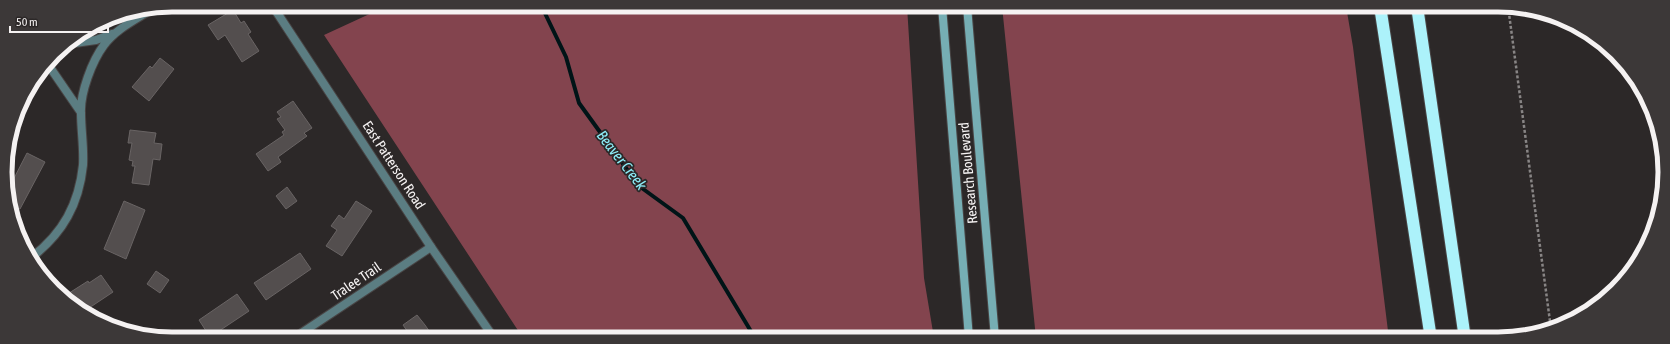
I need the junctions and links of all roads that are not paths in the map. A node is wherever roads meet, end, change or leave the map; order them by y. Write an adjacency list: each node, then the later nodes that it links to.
1 (277, 12): 11 (street, East Patterson Road)
2 (942, 12): 15 (main road, Research Boulevard)
3 (968, 12): 16 (main road, Research Boulevard)
4 (1381, 12): 17 (highway)
5 (1418, 12): 18 (highway)
6 (143, 15): 7 (street)
7 (122, 28): 8 (street); 10 (street)
8 (78, 43)
9 (50, 69): 10 (street)
10 (80, 111): 12 (street)
11 (431, 247): 13 (street, Tralee Trail); 14 (street, East Patterson Road)
12 (35, 255)
13 (303, 332)
14 (490, 332)
15 (969, 332)
16 (994, 332)
17 (1430, 332)
18 (1464, 332)

